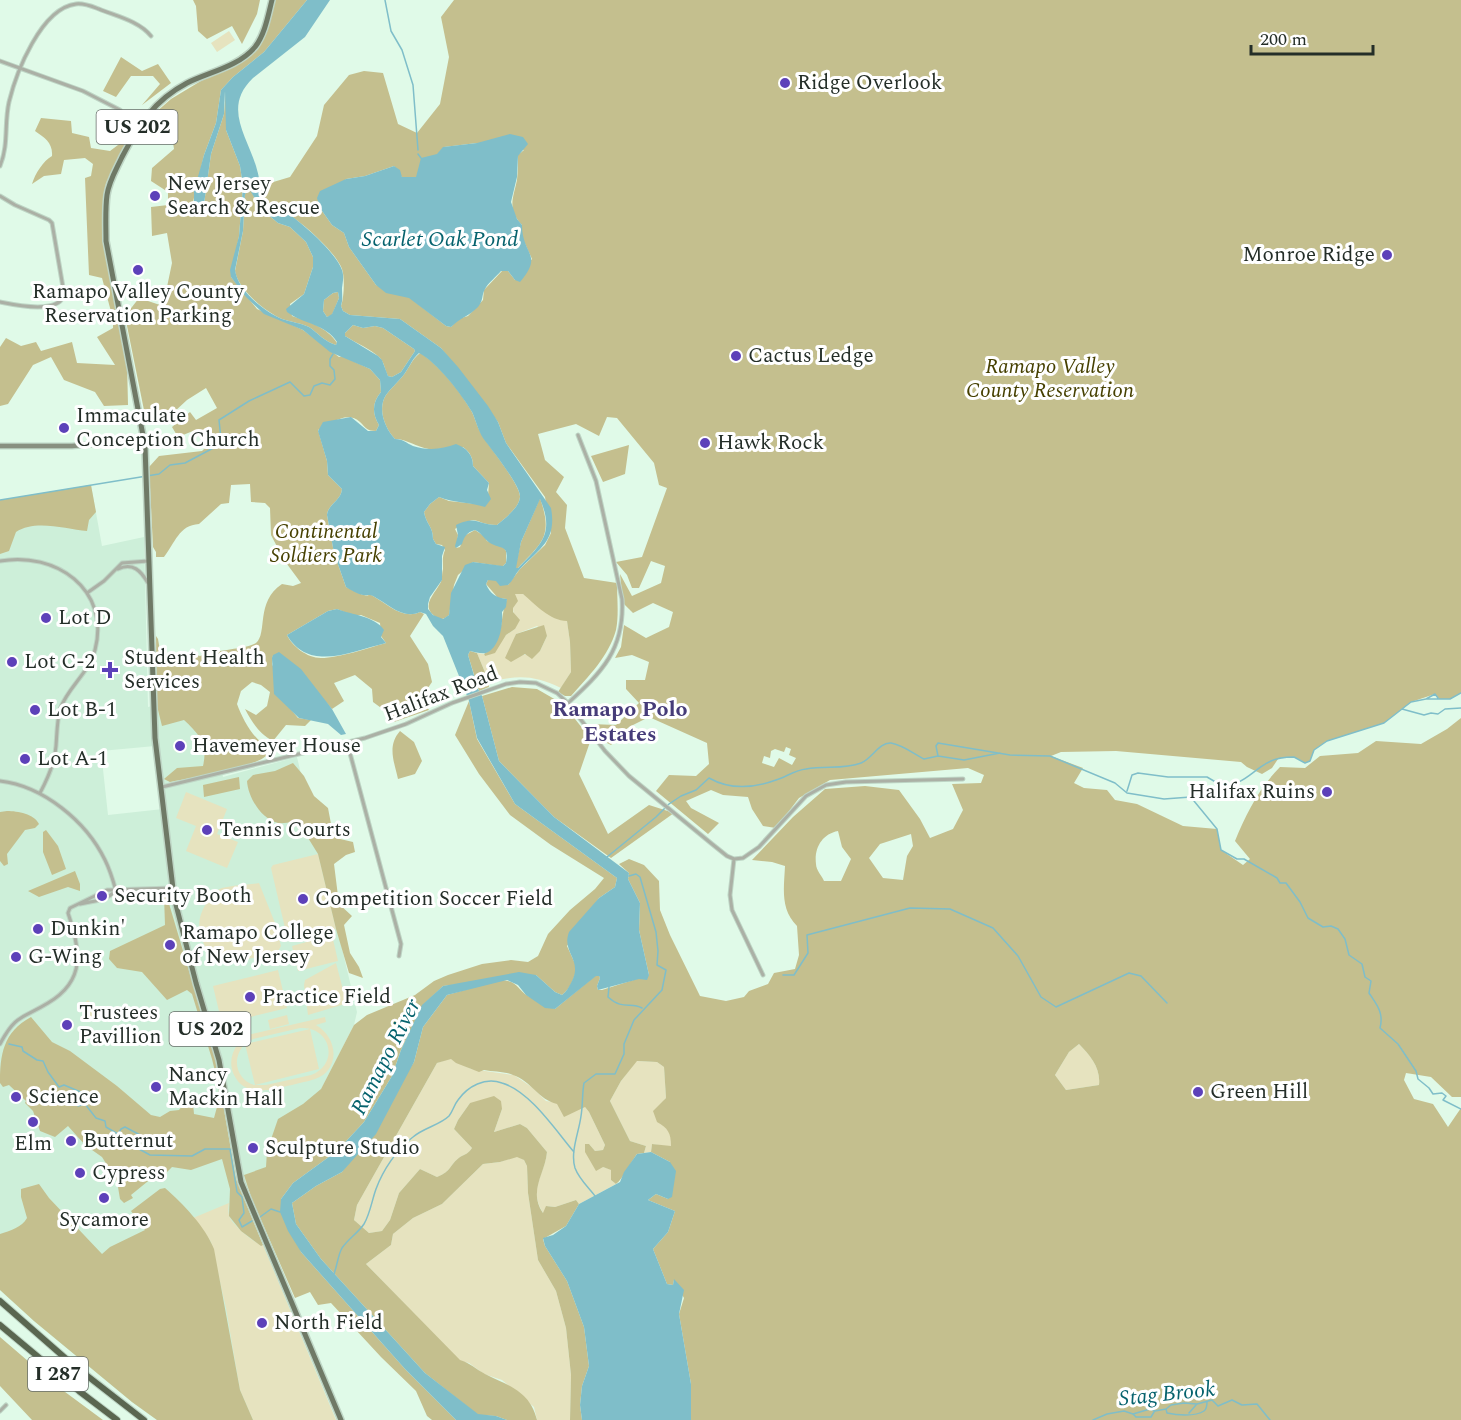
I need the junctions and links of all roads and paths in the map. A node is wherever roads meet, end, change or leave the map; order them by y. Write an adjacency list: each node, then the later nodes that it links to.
1 (272, 0): 10 (main road, US 202)
2 (151, 36): 4 (street)
3 (0, 61): 4 (street)
4 (20, 70): 5 (street); 6 (street)
5 (120, 110)
6 (0, 165)
7 (0, 196): 8 (street)
8 (0, 302)
9 (578, 435): 17 (street)
10 (144, 440): 11 (main road); 13 (main road, US 202)
11 (0, 446)
12 (0, 561): 16 (street)
13 (149, 561): 14 (street); 15 (main road, US 202)
14 (114, 571): 15 (street); 16 (street)
15 (150, 588): 21 (main road, US 202)
16 (87, 593): 22 (street)
17 (568, 703): 18 (street, Halifax Road); 23 (street, Halifax Road)
18 (347, 742): 21 (street, Halifax Road); 27 (street)
19 (963, 779): 23 (street)
20 (0, 781): 22 (street)
21 (160, 788): 24 (main road, US 202)
22 (40, 794): 25 (street)
23 (734, 859): 28 (street)
24 (173, 888): 25 (street); 36 (main road, US 202)
25 (116, 891): 26 (street); 26 (street)
26 (78, 905): 29 (street)
27 (399, 956)
28 (763, 975)
29 (0, 1044)
30 (0, 1301): 35 (highway, I 287)
31 (0, 1325): 34 (highway, I 287)
32 (6, 1405): 33 (street)
33 (0, 1411)
34 (117, 1420)
35 (144, 1420)
36 (341, 1420)

